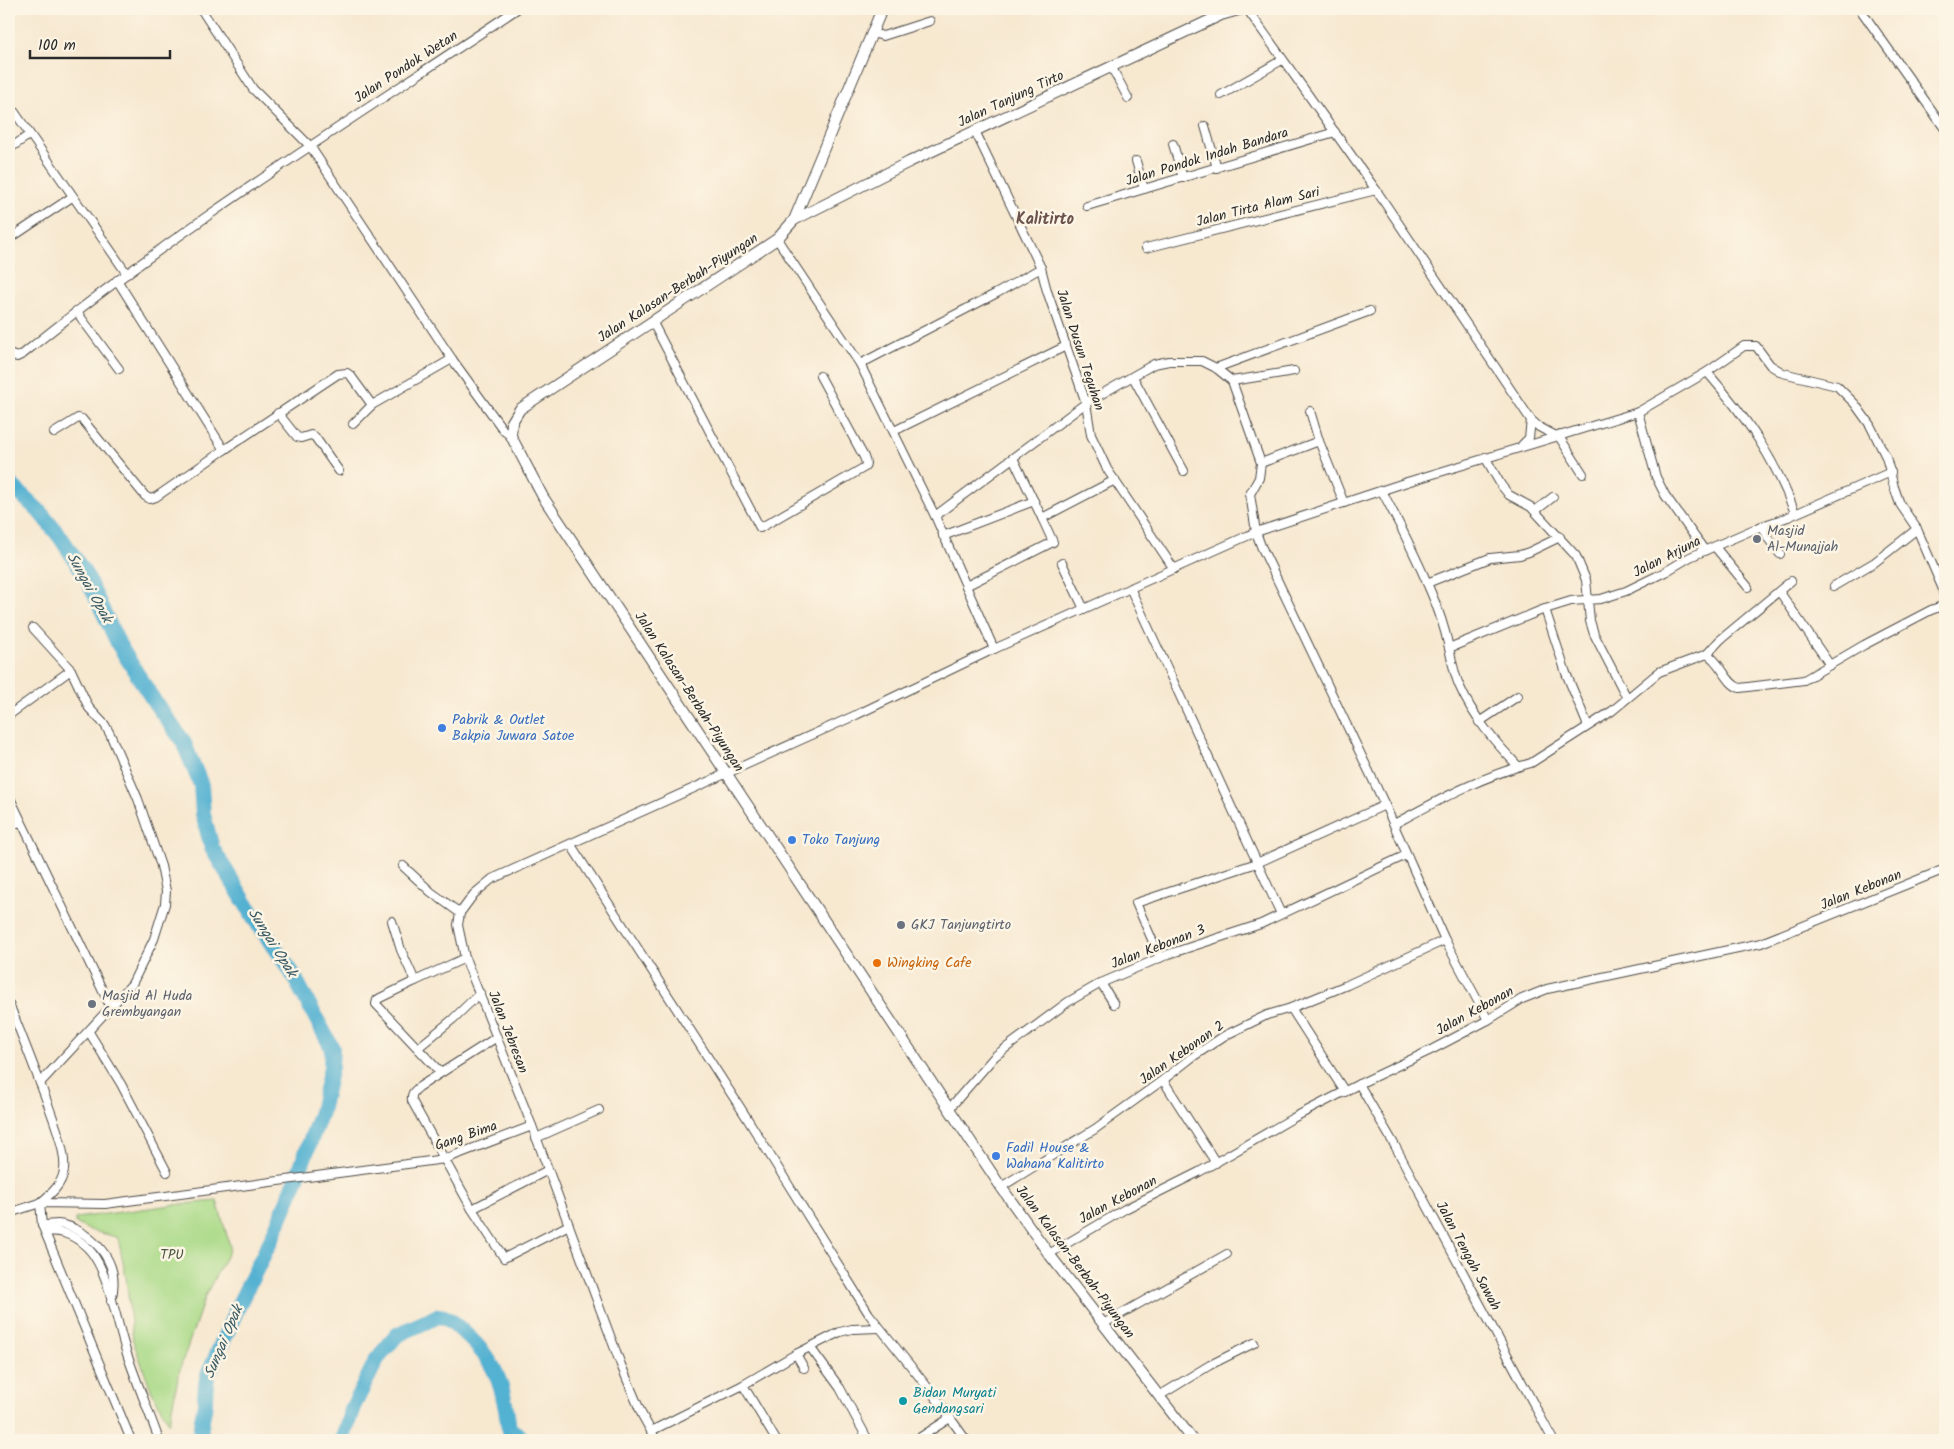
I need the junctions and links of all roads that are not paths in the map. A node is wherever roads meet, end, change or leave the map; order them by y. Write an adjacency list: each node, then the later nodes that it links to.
1 (201, 9): 21 (street)
2 (517, 9): 21 (street, Jalan Pondok Wetan)
3 (882, 9): 9 (street, Jalan Kalasan-Berbah-Piyungan)
4 (1242, 9): 7 (street, Jalan Tanjung Tirto)
5 (1246, 9): 10 (street)
6 (1860, 9): 16 (street)
7 (1220, 12): 11 (street, Jalan Tanjung Tirto)
8 (930, 21): 9 (street)
9 (872, 33): 28 (street, Jalan Kalasan-Berbah-Piyungan)
10 (1282, 60): 12 (street); 18 (street)
11 (1112, 68): 13 (street); 17 (street, Jalan Tanjung Tirto)
12 (1221, 95)
13 (1128, 98)
14 (9, 104): 19 (street)
15 (1205, 126): 24 (street)
16 (1945, 129)
17 (976, 131): 31 (street, Jalan Tanjung Tirto); 36 (street, Jalan Dusun Teguhan)
18 (1334, 132): 24 (street, Jalan Pondok Indah Bandara); 27 (street)
19 (29, 135): 22 (street); 29 (street)
20 (1173, 144): 25 (street)
21 (310, 146): 37 (street, Jalan Pondok Wetan); 44 (street)
22 (9, 148)
23 (1136, 161): 26 (street)
24 (1217, 168): 25 (street, Jalan Pondok Indah Bandara)
25 (1184, 178): 26 (street, Jalan Pondok Indah Bandara)
26 (1144, 190): 30 (street, Jalan Pondok Indah Bandara)
27 (1376, 190): 35 (street, Jalan Tirta Alam Sari); 58 (street)
28 (805, 194): 31 (street); 32 (street, Jalan Kalasan-Berbah-Piyungan)
29 (72, 197): 33 (street); 37 (street)
30 (1087, 206)
31 (818, 207): 32 (street, Jalan Tanjung Tirto)
32 (794, 220): 34 (street, Jalan Kalasan-Berbah-Piyungan)
33 (9, 239)
34 (777, 239): 41 (street, Jalan Kalasan-Berbah-Piyungan); 45 (street)
35 (1146, 248)
36 (1041, 268): 42 (street, Jalan Dusun Teguhan); 45 (street)
37 (126, 274): 38 (street, Jalan Pondok Wetan)
38 (117, 280): 39 (street, Jalan Pondok Wetan); 66 (street)
39 (76, 311): 43 (street, Jalan Pondok Wetan); 47 (street)
40 (1370, 311): 46 (street)
41 (652, 321): 50 (street); 63 (street, Jalan Kalasan-Berbah-Piyungan)
42 (1066, 346): 53 (street, Jalan Dusun Teguhan); 60 (street)
43 (9, 354)
44 (452, 359): 54 (street); 63 (street)
45 (860, 364): 60 (street)
46 (1216, 368): 51 (street); 52 (street)
47 (119, 369)
48 (1294, 371): 52 (street)
49 (1707, 372): 56 (street); 72 (street); 80 (street)
50 (820, 376)
51 (1133, 377): 53 (street); 71 (street)
52 (1232, 381): 69 (street)
53 (1086, 403): 68 (street); 74 (street, Jalan Dusun Teguhan)
54 (372, 405): 57 (street); 59 (street)
55 (1310, 411): 64 (street)
56 (1638, 412): 62 (street); 89 (street)
57 (278, 414): 66 (street); 70 (street)
58 (1531, 420): 62 (street); 65 (street)
59 (353, 424)
60 (894, 431): 81 (street)
61 (54, 433): 66 (street)
62 (1557, 435): 65 (street); 73 (street)
63 (511, 436): 117 (street, Jalan Kalasan-Berbah-Piyungan)
64 (1319, 441): 69 (street); 78 (street)
65 (1520, 447): 67 (street)
66 (224, 450)
67 (1485, 457): 75 (street); 79 (street)
68 (1012, 458): 77 (street); 81 (street)
69 (1261, 463): 85 (street)
70 (339, 471)
71 (1184, 471)
72 (1891, 472): 80 (street, Jalan Arjuna); 84 (street)
73 (1583, 474)
74 (1115, 480): 82 (street); 92 (street, Jalan Dusun Teguhan)
75 (1382, 491): 78 (street); 94 (street)
76 (1553, 497): 79 (street)
77 (1034, 500): 82 (street); 86 (street)
78 (1344, 503): 85 (street)
79 (1535, 511): 87 (street)
80 (1795, 514): 83 (street, Jalan Arjuna)
81 (935, 516): 86 (street)
82 (1042, 518): 95 (street)
83 (1763, 526): 88 (street, Jalan Arjuna); 90 (street)
84 (1917, 529): 96 (street); 100 (street)
85 (1256, 532): 92 (street); 119 (street)
86 (943, 536): 95 (street)
87 (1560, 537): 94 (street); 101 (street)
88 (1715, 547): 89 (street, Jalan Arjuna); 97 (street)
89 (1705, 551): 101 (street, Jalan Arjuna)
90 (1780, 554)
91 (1062, 563): 103 (street)
92 (1174, 569): 98 (street)
93 (1791, 581): 99 (street)
94 (1427, 583): 106 (street)
95 (966, 586): 107 (street)
96 (1834, 586)
97 (1748, 587)
98 (1130, 588): 103 (street); 125 (street)
99 (1779, 591): 108 (street); 109 (street)
100 (1945, 600)
101 (1588, 601): 104 (street, Jalan Arjuna); 112 (street)
102 (1945, 605): 109 (street)
103 (1084, 609): 107 (street)
104 (1545, 609): 106 (street, Jalan Arjuna); 115 (street)
105 (33, 628): 110 (street)
106 (1449, 648): 114 (street)
107 (994, 649): 117 (street)
108 (1707, 654): 109 (street); 112 (street)
109 (1830, 665)
110 (68, 672): 113 (street); 139 (street)
111 (1518, 696): 114 (street)
112 (1627, 698): 115 (street)
113 (9, 715)
114 (1480, 722): 116 (street)
115 (1588, 726): 116 (street)
116 (1517, 766): 121 (street)
117 (727, 774): 123 (street); 150 (street, Jalan Kalasan-Berbah-Piyungan)
118 (9, 796): 120 (street)
119 (1385, 805): 121 (street); 125 (street)
120 (21, 821): 122 (street); 139 (street)
121 (1394, 824): 124 (street)
122 (9, 827)
123 (571, 844): 128 (street); 167 (street)
124 (1406, 855): 129 (street, Jalan Kebonan 3); 131 (street)
125 (1257, 863): 129 (street); 133 (street)
126 (403, 866): 128 (street)
127 (1945, 868): 141 (street, Jalan Kebonan)
128 (460, 913): 132 (street, Jalan Jebresan)
129 (1281, 914): 133 (street, Jalan Kebonan 3)
130 (392, 920): 134 (street)
131 (1445, 940): 140 (street, Jalan Kebonan 2); 141 (street)
132 (465, 958): 134 (street); 136 (street, Jalan Jebresan)
133 (1160, 958): 135 (street, Jalan Kebonan 3)
134 (415, 981): 144 (street)
135 (1101, 983): 138 (street); 150 (street, Jalan Kebonan 3)
136 (480, 993): 143 (street, Jalan Jebresan); 144 (street)
137 (9, 1004): 147 (street)
138 (1114, 1004)
139 (111, 1008): 142 (street)
140 (1291, 1008): 146 (street, Jalan Kebonan 2); 149 (street)
141 (1488, 1020): 148 (street, Jalan Kebonan)
142 (89, 1032): 147 (street); 157 (street)
143 (497, 1037): 145 (street); 152 (street, Jalan Jebresan)
144 (419, 1047): 145 (street)
145 (440, 1072): 154 (street)
146 (1163, 1080): 155 (street); 158 (street, Jalan Kebonan 2)
147 (40, 1083): 159 (street)
148 (1359, 1084): 149 (street, Jalan Kebonan); 184 (street, Jalan Tengah Sawah)
149 (1345, 1092): 155 (street, Jalan Kebonan)
150 (949, 1109): 158 (street, Jalan Kalasan-Berbah-Piyungan)
151 (599, 1110): 153 (street)
152 (532, 1126): 153 (street, Jalan Jebresan); 154 (street, Gang Bima)
153 (536, 1138): 156 (street, Jalan Jebresan)
154 (444, 1159): 159 (street, Gang Bima); 160 (street)
155 (1216, 1163): 164 (street, Jalan Kebonan)
156 (548, 1170): 160 (street); 162 (street, Jalan Jebresan)
157 (167, 1172)
158 (1001, 1187): 164 (street, Jalan Kalasan-Berbah-Piyungan)
159 (40, 1203): 161 (street); 163 (street)
160 (472, 1209): 162 (street)
161 (9, 1213)
162 (569, 1226): 175 (street, Jalan Jebresan)
163 (44, 1229): 176 (street); 177 (street)
164 (1049, 1254): 166 (street, Jalan Kalasan-Berbah-Piyungan)
165 (1227, 1254): 166 (street)
166 (1103, 1324): 173 (street, Jalan Kalasan-Berbah-Piyungan)
167 (879, 1328): 169 (street); 174 (street)
168 (1254, 1342): 173 (street)
169 (810, 1347): 170 (street); 180 (street)
170 (796, 1354): 171 (street); 172 (street)
171 (804, 1368)
172 (743, 1385): 175 (street); 179 (street)
173 (1159, 1396): 183 (street, Jalan Kalasan-Berbah-Piyungan)
174 (950, 1418): 181 (street); 182 (street)
175 (650, 1431): 178 (street, Jalan Jebresan)
176 (131, 1440)
177 (159, 1440)
178 (656, 1440)
179 (776, 1440)
180 (868, 1440)
181 (916, 1440)
182 (966, 1440)
183 (1193, 1440)
184 (1553, 1440)

